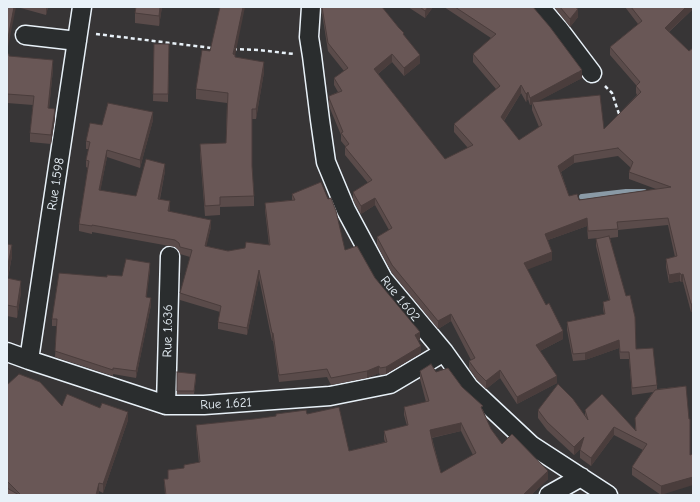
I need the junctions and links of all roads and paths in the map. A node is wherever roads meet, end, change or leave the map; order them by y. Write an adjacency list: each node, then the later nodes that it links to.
1 (82, 7): 5 (street, Rue 1.598)
2 (311, 7): 8 (street, Rue 1.602)
3 (540, 7): 9 (street)
4 (25, 35): 5 (street)
5 (78, 36): 6 (path); 14 (street, Rue 1.598)
6 (214, 48)
7 (228, 49): 8 (path)
8 (312, 56): 13 (street, Rue 1.602)
9 (592, 73): 10 (path)
10 (621, 120)
11 (170, 256): 15 (street, Rue 1.636)
12 (7, 352): 14 (street, Rue 1.621)
13 (444, 352): 15 (street, Rue 1.621); 16 (street, Rue 1.602)
14 (29, 360): 15 (street, Rue 1.621)
15 (166, 405)
16 (581, 477): 17 (street); 18 (street, Rue 1.602)
17 (549, 495)
18 (608, 495)

